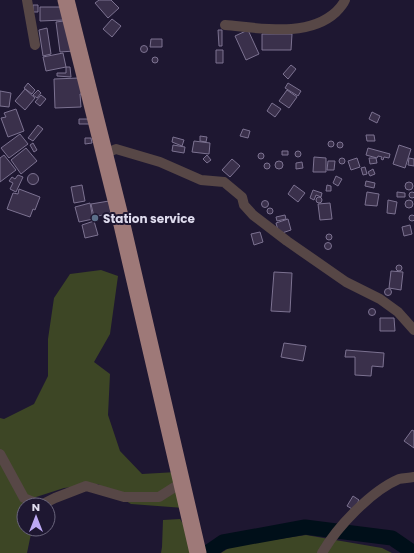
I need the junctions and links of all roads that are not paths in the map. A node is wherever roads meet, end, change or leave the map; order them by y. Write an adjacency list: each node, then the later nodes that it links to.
1 (27, 0): 5 (street)
2 (66, 0): 6 (highway)
3 (346, 0): 4 (street)
4 (225, 25)
5 (36, 46)
6 (104, 154): 7 (street); 10 (highway)
7 (414, 330)
8 (0, 454): 10 (street)
9 (414, 477): 12 (street)
10 (181, 483): 11 (highway)
11 (198, 553)
12 (322, 553)

